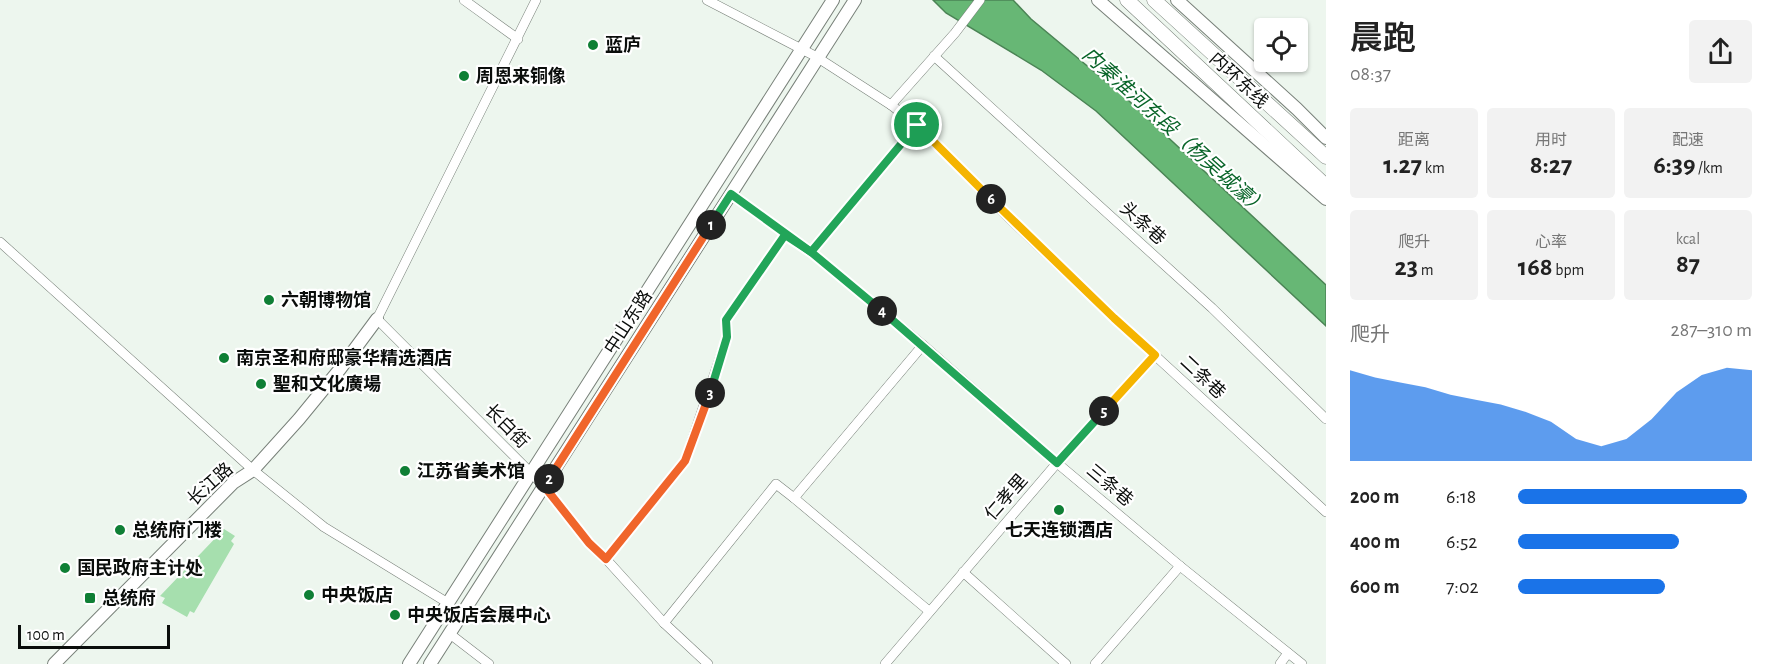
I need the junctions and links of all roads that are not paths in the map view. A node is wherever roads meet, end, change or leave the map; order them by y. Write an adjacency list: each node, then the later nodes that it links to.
1 (464, 0): 11 (street)
2 (536, 0): 11 (street)
3 (707, 0): 12 (street, 二条巷)
4 (833, 0): 12 (main road, 中山东路)
5 (855, 0): 14 (main road, 中山东路)
6 (980, 0): 13 (street)
7 (1098, 0): 21 (main road)
8 (1127, 0): 19 (highway, 内环东线)
9 (1154, 0): 18 (highway, 内环东线)
10 (1178, 0): 17 (main road)
11 (518, 39): 25 (street)
12 (802, 49): 14 (street, 二条巷); 31 (main road, 中山东路)
13 (934, 56): 15 (street); 28 (street, 头条巷)
14 (816, 57): 15 (street, 二条巷); 20 (main road, 中山东路)
15 (891, 105): 16 (street, 二条巷)
16 (917, 125): 24 (street); 27 (street, 二条巷)
17 (1326, 138)
18 (1326, 157)
19 (1326, 186)
20 (731, 194): 22 (street, 三条巷); 32 (main road, 中山东路)
21 (1326, 199)
22 (785, 235): 24 (street, 三条巷); 35 (street)
23 (0, 242): 30 (street)
24 (811, 252): 26 (street, 三条巷)
25 (377, 320): 30 (main road, 长江路); 31 (street, 长白街)
26 (923, 345): 29 (street, 三条巷); 33 (street)
27 (1155, 355): 29 (street, 仁孝里); 34 (street, 二条巷)
28 (1326, 419)
29 (1057, 463): 36 (street, 三条巷); 37 (street, 仁孝里)
30 (253, 470): 38 (street); 43 (main road, 长江路)
31 (531, 473): 32 (street, 长白街); 38 (main road, 中山东路)
32 (544, 486): 35 (street, 长白街); 41 (main road, 中山东路)
33 (794, 498): 39 (street); 40 (street)
34 (1326, 512)
35 (606, 559): 40 (street, 长白街)
36 (1179, 566): 42 (street, 三条巷); 50 (street)
37 (963, 572): 39 (street, 仁孝里); 49 (street)
38 (448, 603): 44 (main road, 中山东路)
39 (929, 611): 48 (street, 仁孝里)
40 (664, 623): 47 (street, 长白街)
41 (450, 634): 45 (main road, 中山东路); 46 (street)
42 (1288, 653): 51 (street); 52 (street, 三条巷)
43 (54, 664)
44 (410, 664)
45 (430, 664)
46 (489, 664)
47 (708, 664)
48 (885, 664)
49 (1066, 664)
50 (1095, 664)
51 (1280, 664)
52 (1302, 664)

